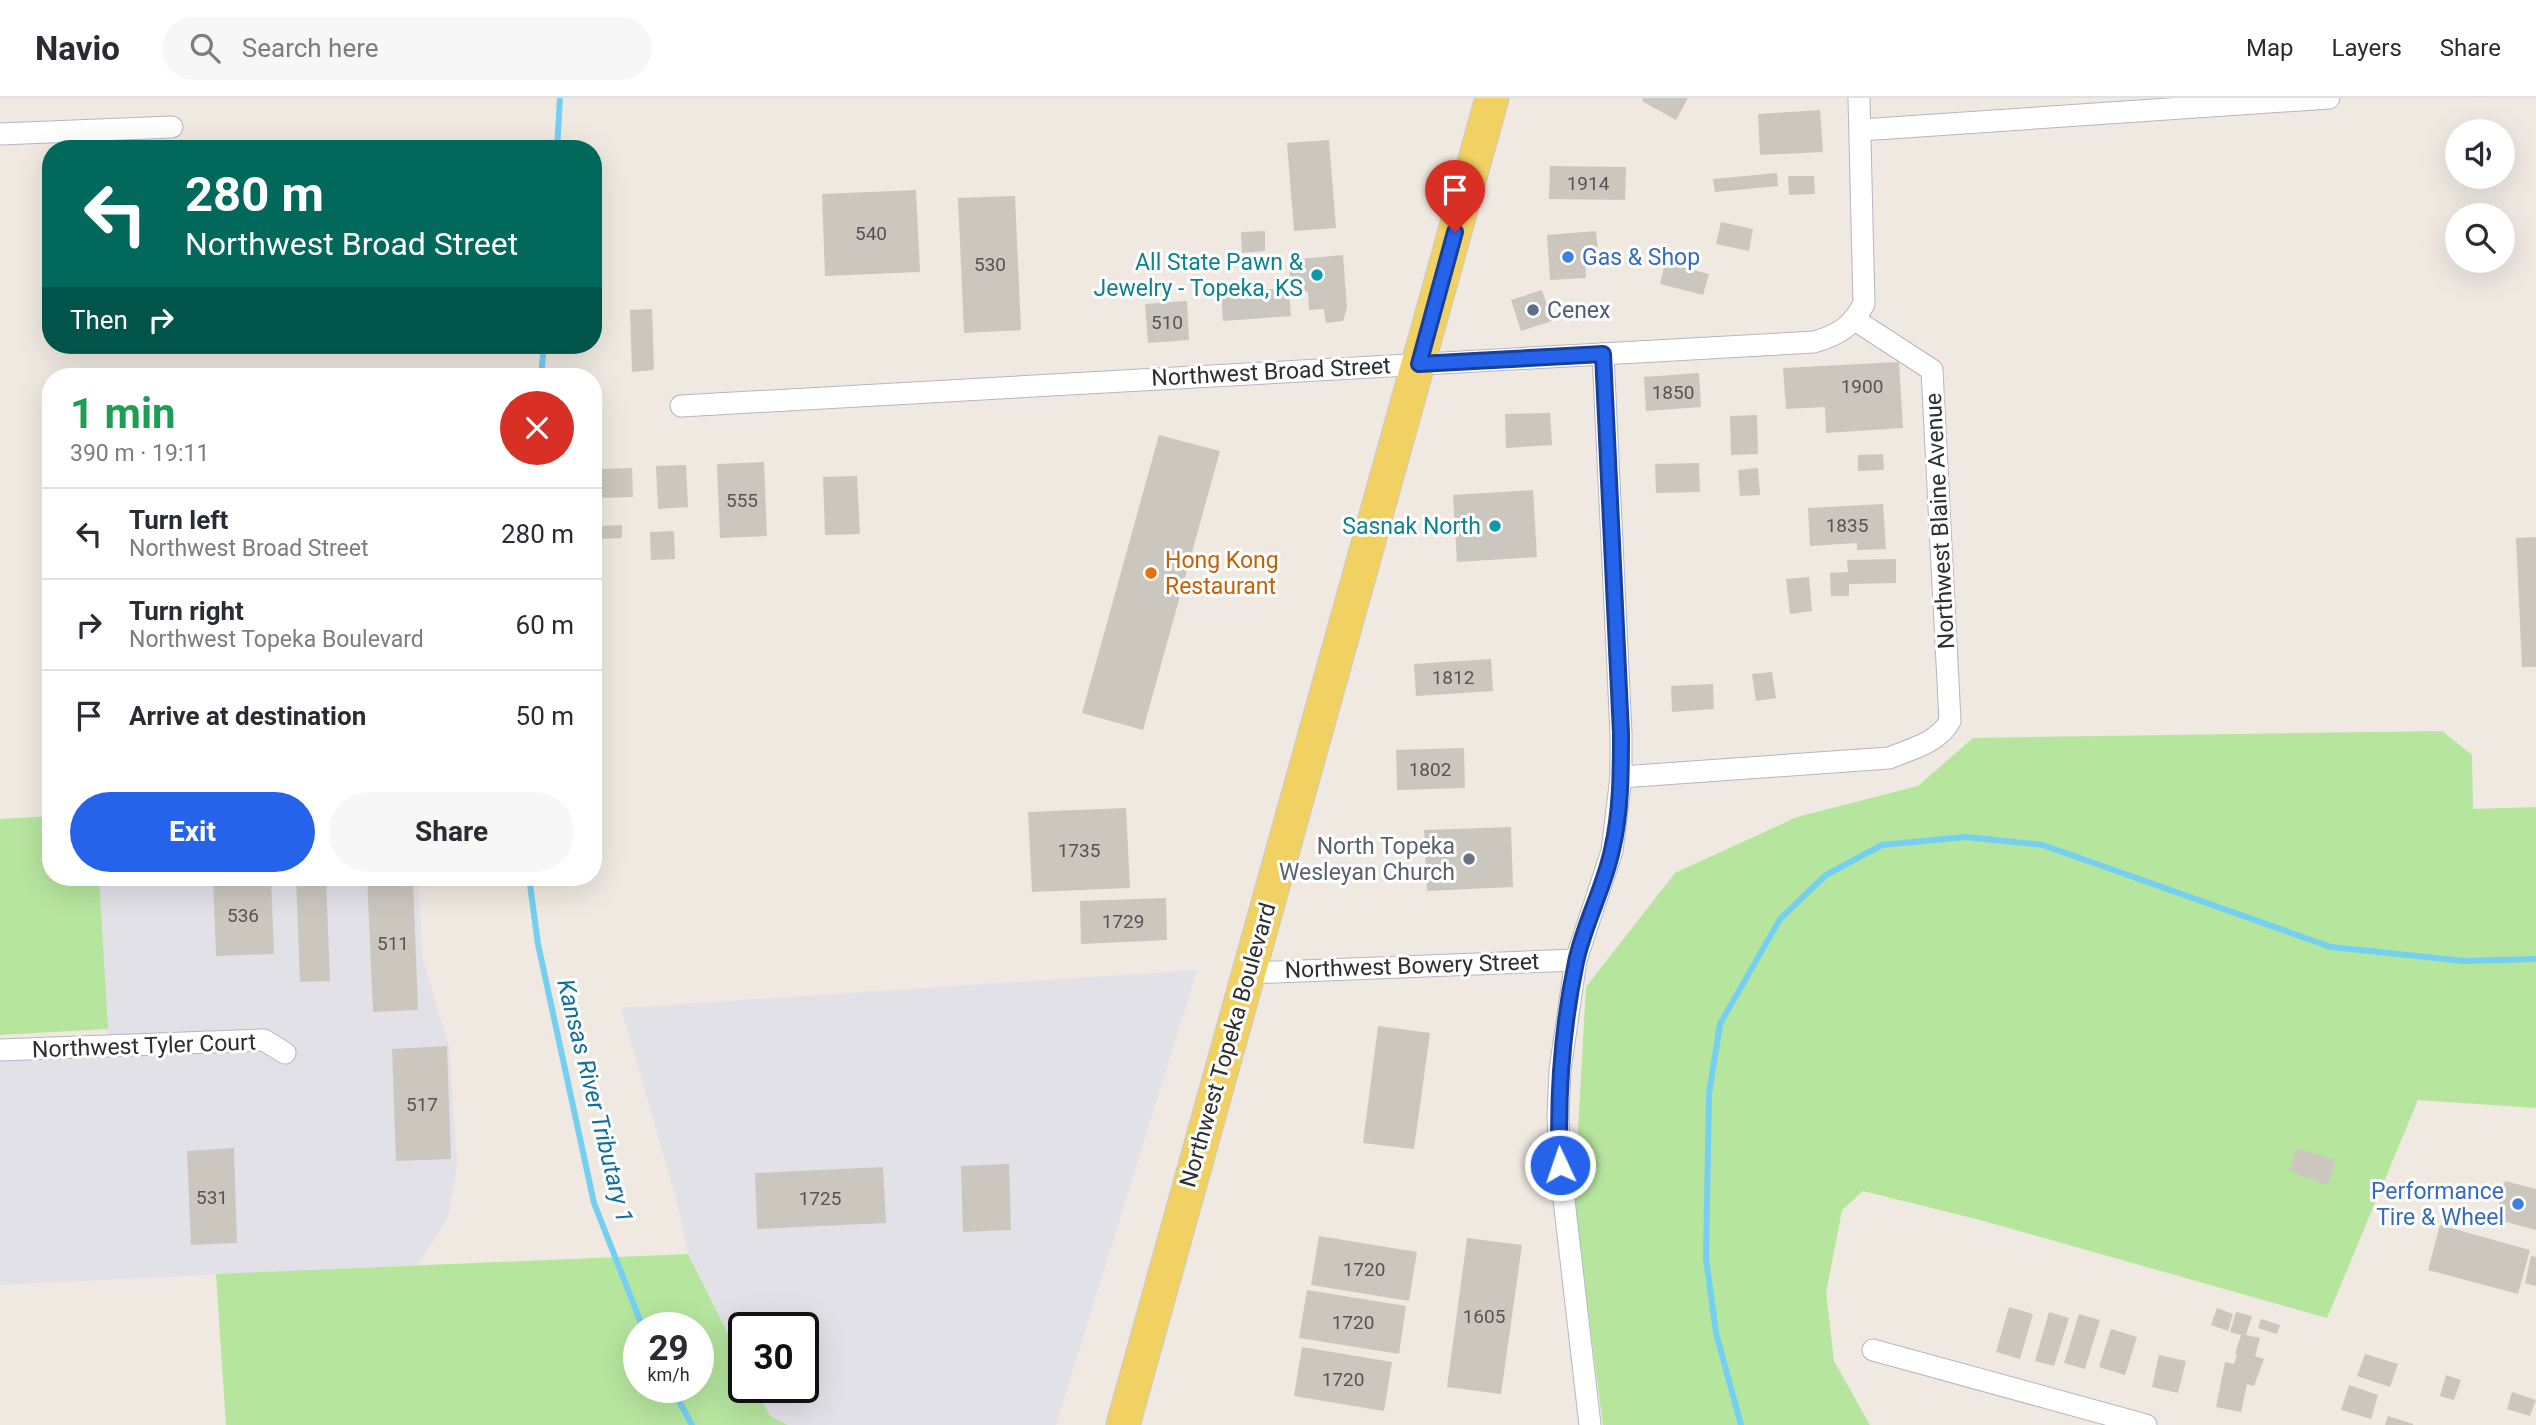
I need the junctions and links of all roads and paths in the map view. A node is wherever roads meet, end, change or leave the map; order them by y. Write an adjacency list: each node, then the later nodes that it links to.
1 (1492, 98): 9 (main road, Northwest Topeka Boulevard)
2 (1859, 98): 5 (street)
3 (2329, 98): 5 (street)
4 (172, 127): 6 (street)
5 (1861, 130): 7 (street)
6 (0, 134)
7 (1855, 320): 8 (street, Northwest Broad Street); 11 (street, Northwest Blaine Avenue)
8 (1603, 354): 9 (street, Northwest Broad Street); 11 (street)
9 (1419, 364): 10 (street, Northwest Broad Street); 13 (main road, Northwest Topeka Boulevard)
10 (681, 406)
11 (1621, 777): 12 (street)
12 (1576, 960): 13 (street, Northwest Bowery Street); 18 (street)
13 (1249, 972): 17 (main road, Northwest Topeka Boulevard)
14 (0, 1050): 15 (street, Northwest Tyler Court)
15 (285, 1053)
16 (1873, 1350): 19 (street)
17 (1122, 1425)
18 (1590, 1425)
19 (2146, 1425)

